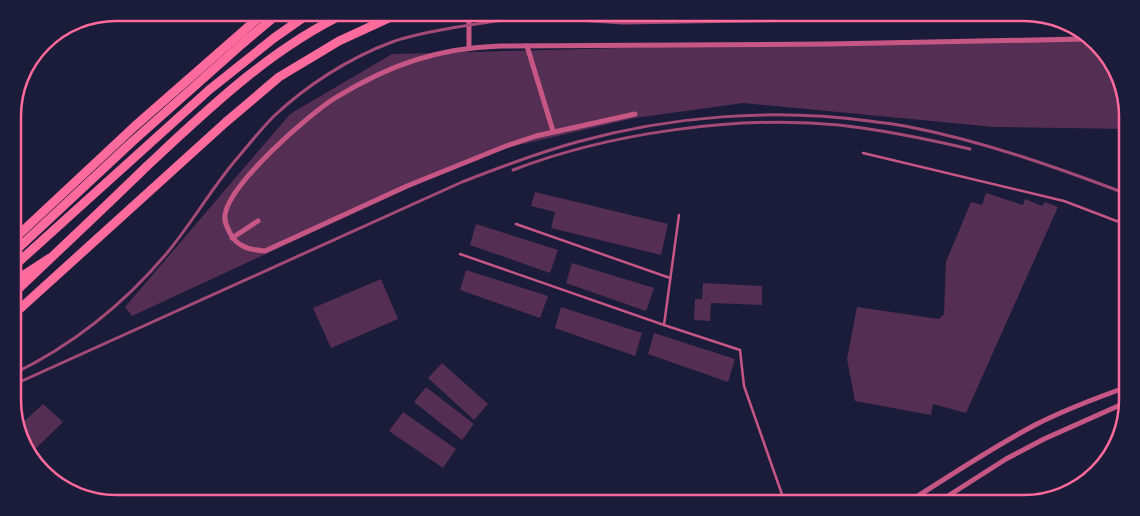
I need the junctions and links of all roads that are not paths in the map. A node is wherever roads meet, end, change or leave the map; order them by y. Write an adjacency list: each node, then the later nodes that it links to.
1 (255, 21): 17 (main road)
2 (269, 21): 19 (main road)
3 (298, 21): 22 (main road)
4 (330, 21): 21 (main road)
5 (382, 21): 26 (main road)
6 (469, 21): 9 (street)
7 (1079, 39): 8 (street)
8 (527, 46): 9 (street); 11 (street)
9 (469, 48): 18 (street)
10 (635, 114): 11 (street)
11 (553, 132): 18 (street)
12 (863, 153): 15 (lane)
13 (678, 215): 24 (lane)
14 (258, 221): 18 (street)
15 (1119, 222)
16 (516, 224): 24 (lane)
17 (21, 233)
18 (232, 238)
19 (21, 246)
20 (460, 254): 27 (lane)
21 (50, 258): 23 (main road); 25 (main road)
22 (21, 260)
23 (21, 277)
24 (670, 278): 27 (lane)
25 (21, 286)
26 (21, 309)
27 (664, 325): 30 (lane)
28 (1119, 390): 31 (street)
29 (1119, 405): 32 (street)
30 (782, 495)
31 (920, 495)
32 (949, 495)

